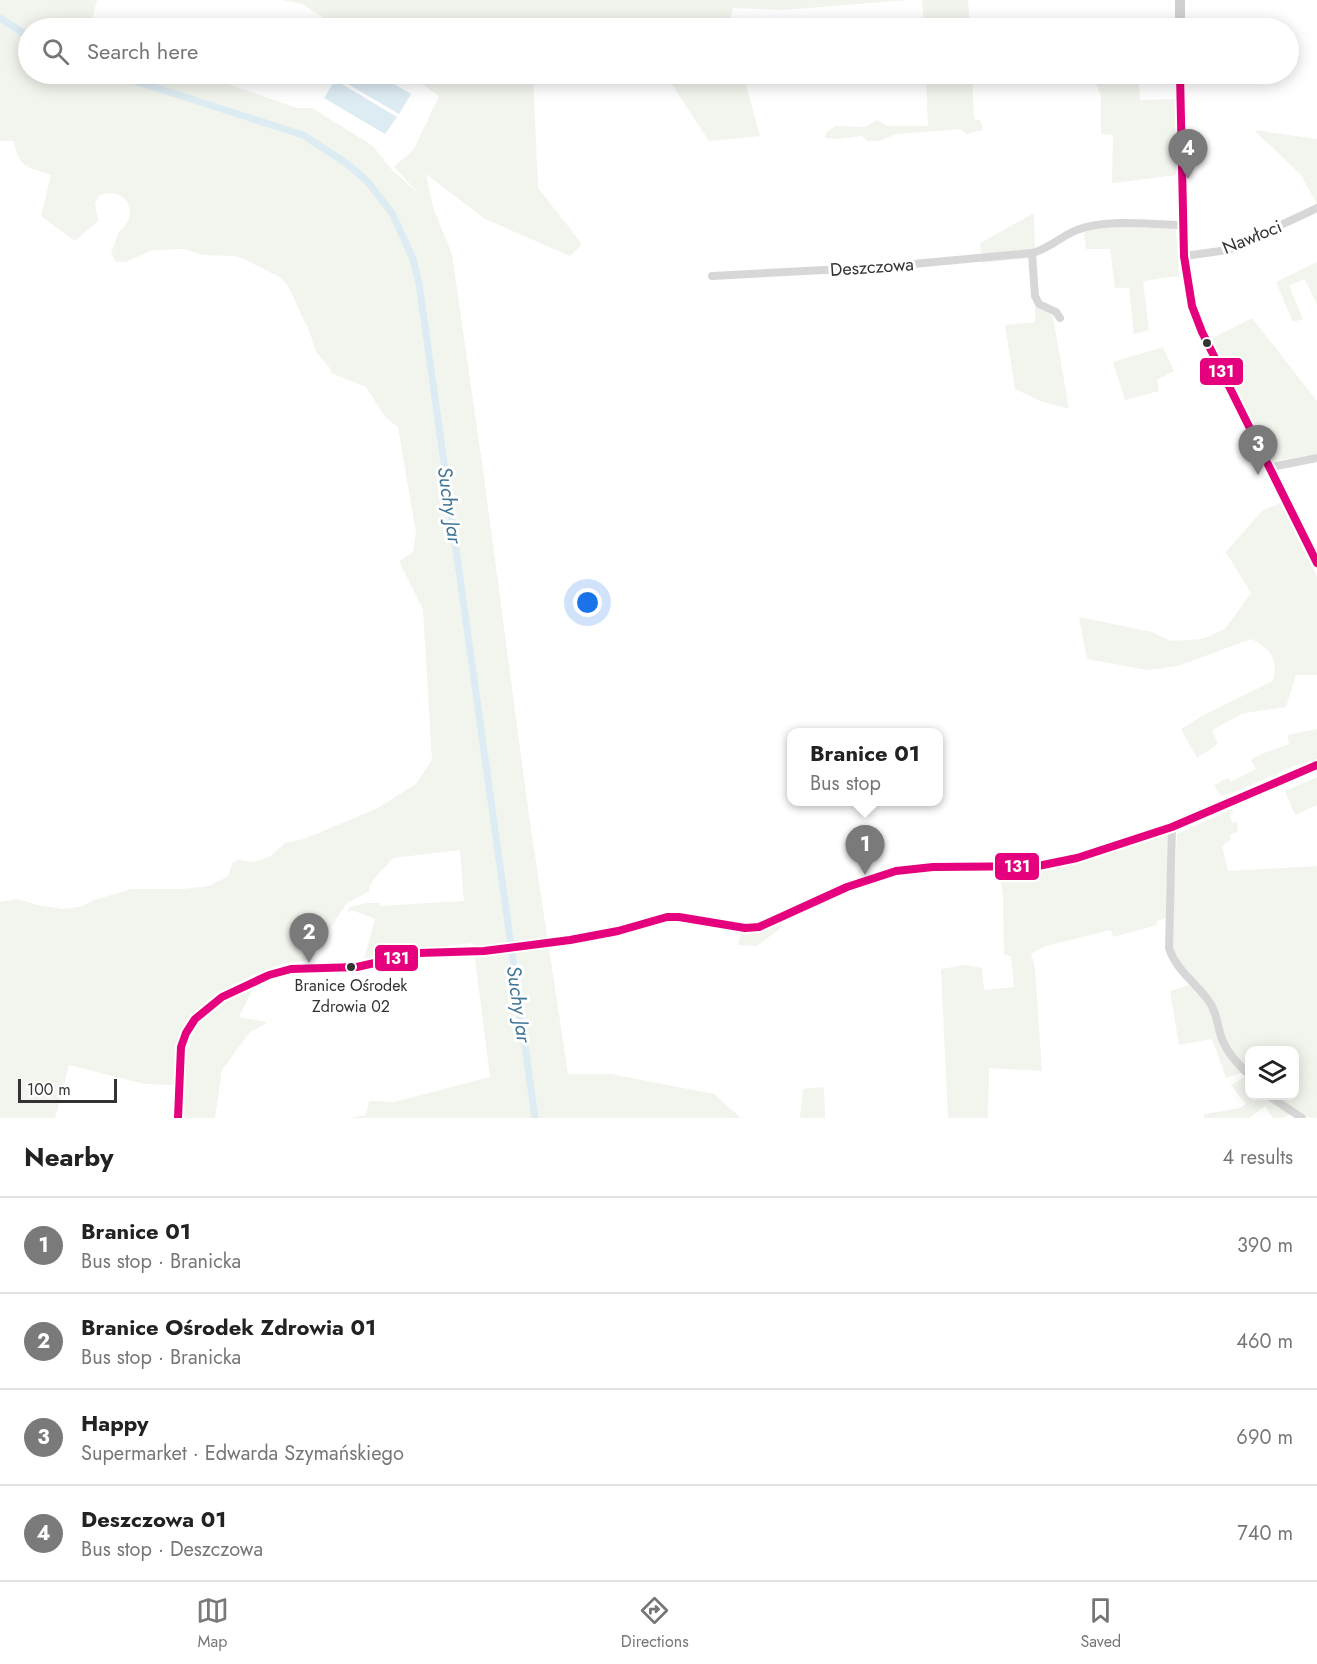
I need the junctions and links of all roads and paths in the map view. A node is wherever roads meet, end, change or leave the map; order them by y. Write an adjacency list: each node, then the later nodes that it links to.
1 (1180, 0): 2 (street)
2 (1180, 18)
3 (1180, 84): 5 (street)
4 (1317, 208): 7 (street, Nawłoci)
5 (1183, 225): 6 (street, Deszczowa); 7 (street)
6 (1032, 253): 8 (street, Deszczowa); 9 (street)
7 (1184, 256): 11 (street)
8 (712, 276)
9 (1060, 318)
10 (1317, 458): 11 (street)
11 (1271, 467): 12 (street)
12 (1317, 562)
13 (1317, 765): 14 (street)
14 (1172, 827): 15 (street); 17 (street)
15 (1245, 1071)
16 (1276, 1100): 18 (street)
17 (178, 1118)
18 (1302, 1118)

